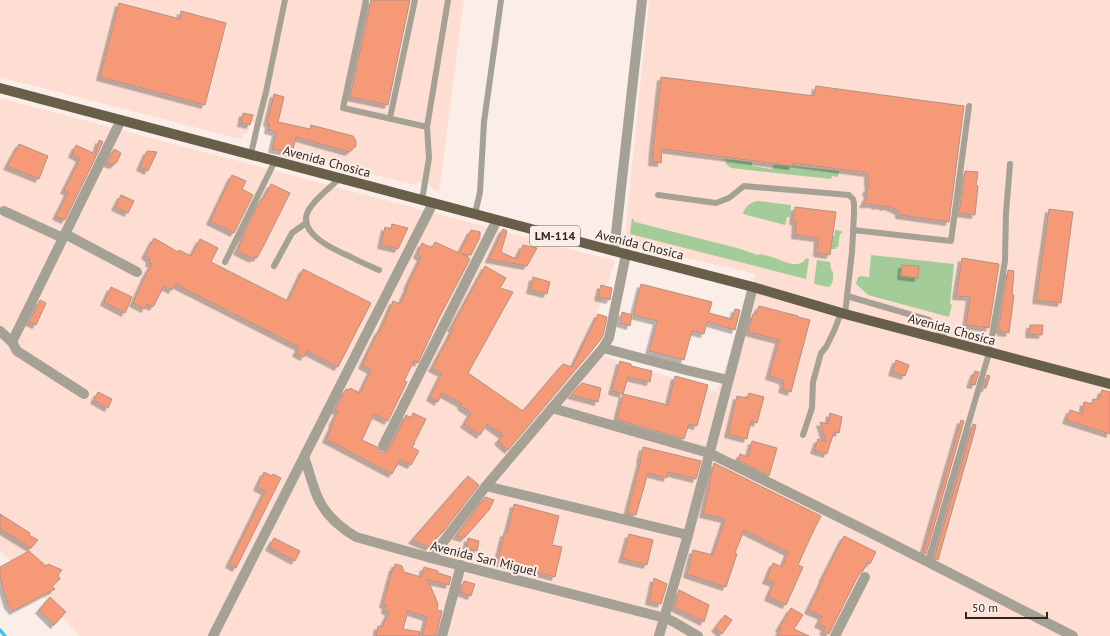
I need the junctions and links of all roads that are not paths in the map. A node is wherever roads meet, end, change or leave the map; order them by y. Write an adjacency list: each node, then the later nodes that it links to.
1 (285, 0): 12 (lane)
2 (366, 0): 9 (lane)
3 (415, 0): 9 (lane)
4 (448, 0): 11 (lane)
5 (501, 0): 20 (lane)
6 (642, 0): 25 (street)
7 (0, 88): 10 (main road, Avenida Chosica / LM-114)
8 (969, 106): 23 (lane)
9 (390, 118): 11 (lane)
10 (121, 120): 12 (main road, Avenida Chosica / LM-114); 24 (street)
11 (427, 127): 17 (lane)
12 (251, 154): 13 (main road, Avenida Chosica / LM-114)
13 (276, 161): 15 (main road, Avenida Chosica / LM-114); 27 (lane)
14 (1010, 164): 38 (lane)
15 (340, 178): 17 (main road, Avenida Chosica / LM-114); 22 (lane)
16 (658, 194): 23 (lane)
17 (422, 200): 18 (main road, Avenida Chosica / LM-114)
18 (433, 203): 20 (main road, Avenida Chosica / LM-114); 46 (street)
19 (4, 211): 24 (street)
20 (475, 214): 21 (main road, Avenida Chosica / LM-114)
21 (497, 220): 25 (main road, Avenida Chosica / LM-114); 44 (street)
22 (306, 223): 28 (lane); 29 (lane)
23 (853, 230): 32 (lane)
24 (64, 236): 30 (street); 35 (street)
25 (614, 251): 26 (main road, Avenida Chosica / LM-114)
26 (626, 254): 31 (main road, Avenida Chosica / LM-114); 37 (street)
27 (225, 262)
28 (274, 266)
29 (379, 270)
30 (137, 272)
31 (753, 287): 33 (main road, Avenida Chosica / LM-114); 39 (street)
32 (847, 296): 33 (lane); 36 (lane)
33 (843, 314): 36 (main road, Avenida Chosica / LM-114); 43 (lane)
34 (0, 331): 35 (street)
35 (12, 342): 41 (street)
36 (949, 342): 38 (main road, Avenida Chosica / LM-114)
37 (603, 348): 39 (street); 42 (street)
38 (989, 353): 40 (main road, Avenida Chosica / LM-114); 50 (lane)
39 (728, 380): 45 (street)
40 (1110, 384)
41 (84, 394)
42 (552, 408): 45 (street); 47 (street)
43 (803, 435)
44 (383, 446)
45 (709, 453): 48 (street); 59 (street)
46 (304, 456): 49 (street, Avenida San Miguel); 54 (street)
47 (486, 486): 48 (street); 49 (street)
48 (688, 535): 53 (street)
49 (431, 558): 51 (street, Avenida San Miguel)
50 (929, 558)
51 (461, 565): 53 (street, Avenida San Miguel); 55 (street)
52 (865, 578): 58 (street)
53 (665, 618): 56 (street); 57 (street, Avenida San Miguel)
54 (213, 636)
55 (442, 636)
56 (660, 636)
57 (698, 636)
58 (835, 636)
59 (1073, 636)

